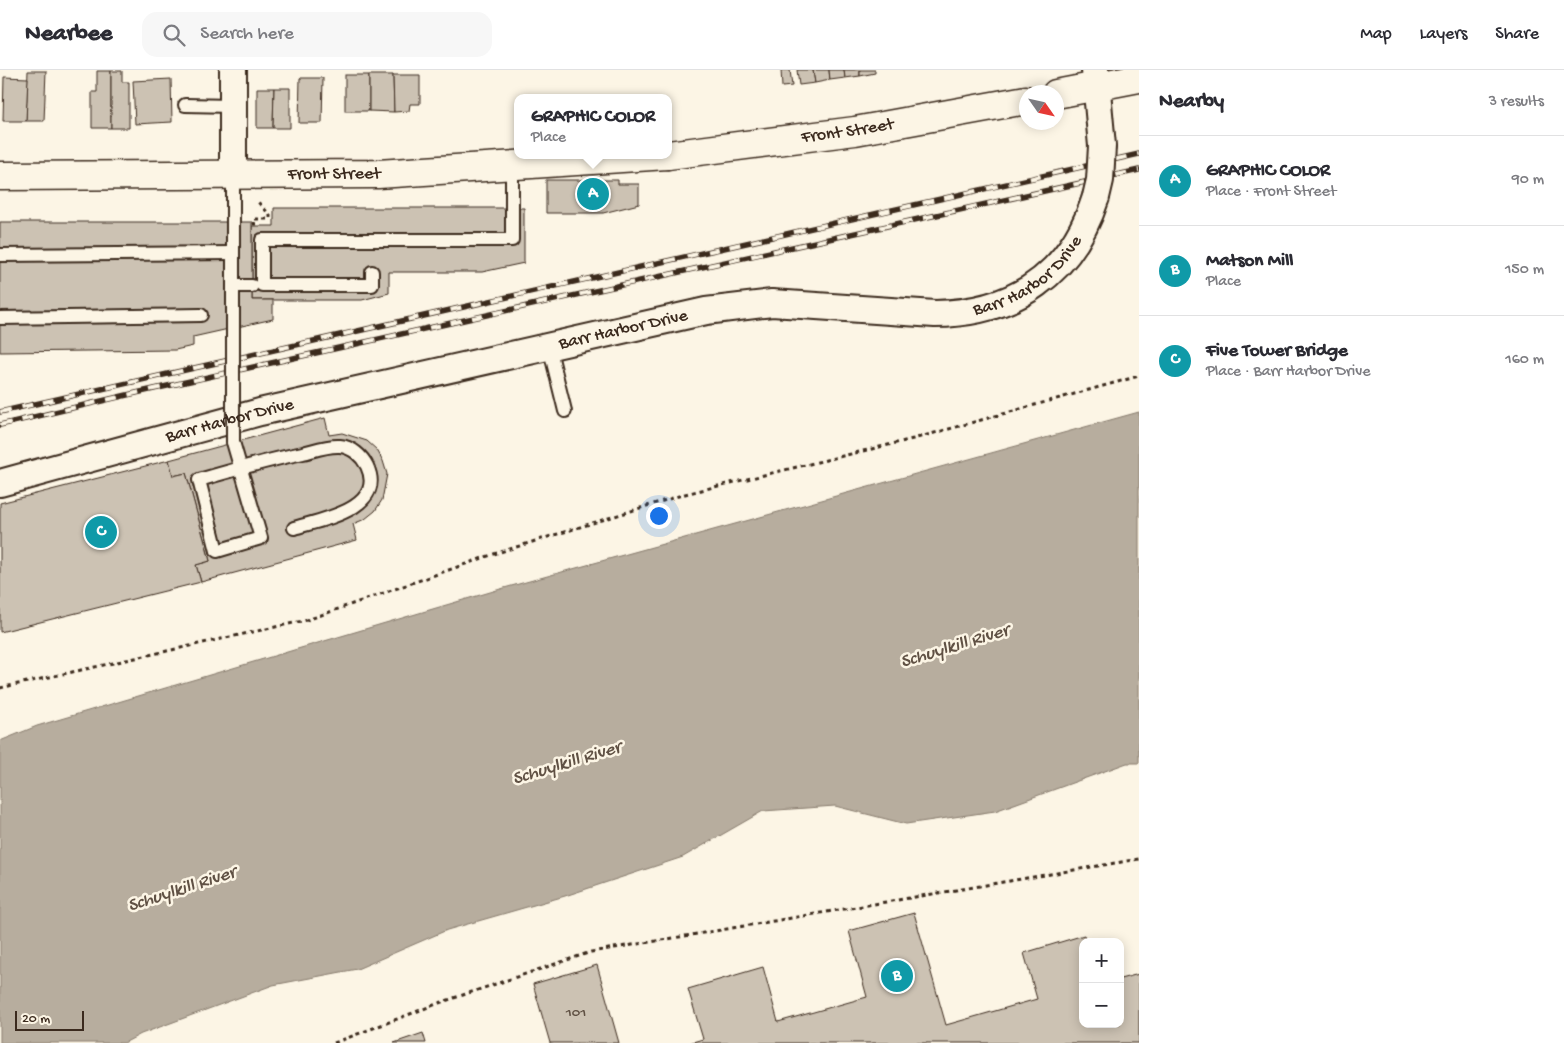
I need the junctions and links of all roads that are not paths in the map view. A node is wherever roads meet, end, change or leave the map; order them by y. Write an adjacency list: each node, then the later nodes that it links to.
1 (233, 70): 7 (street)
2 (1096, 78): 3 (main road); 4 (main road); 20 (street, Barr Harbor Drive, bridge)
3 (1139, 78)
4 (1064, 91)
5 (1019, 101): 8 (main road, Front Street)
6 (185, 105): 7 (lane)
7 (232, 106): 11 (street)
8 (672, 154)
9 (611, 159): 10 (main road, Front Street)
10 (512, 166): 11 (main road, Front Street); 15 (lane)
11 (233, 175): 12 (main road, Front Street); 13 (lane)
12 (0, 176)
13 (233, 253): 14 (lane); 16 (lane)
14 (0, 255)
15 (372, 272)
16 (233, 286): 17 (lane); 22 (lane, bridge)
17 (252, 286)
18 (201, 316): 19 (lane)
19 (0, 318)
20 (550, 346): 21 (lane); 23 (street, Barr Harbor Drive)
21 (564, 411)
22 (242, 468): 22 (lane); 24 (lane)
23 (0, 483)
24 (294, 528)

